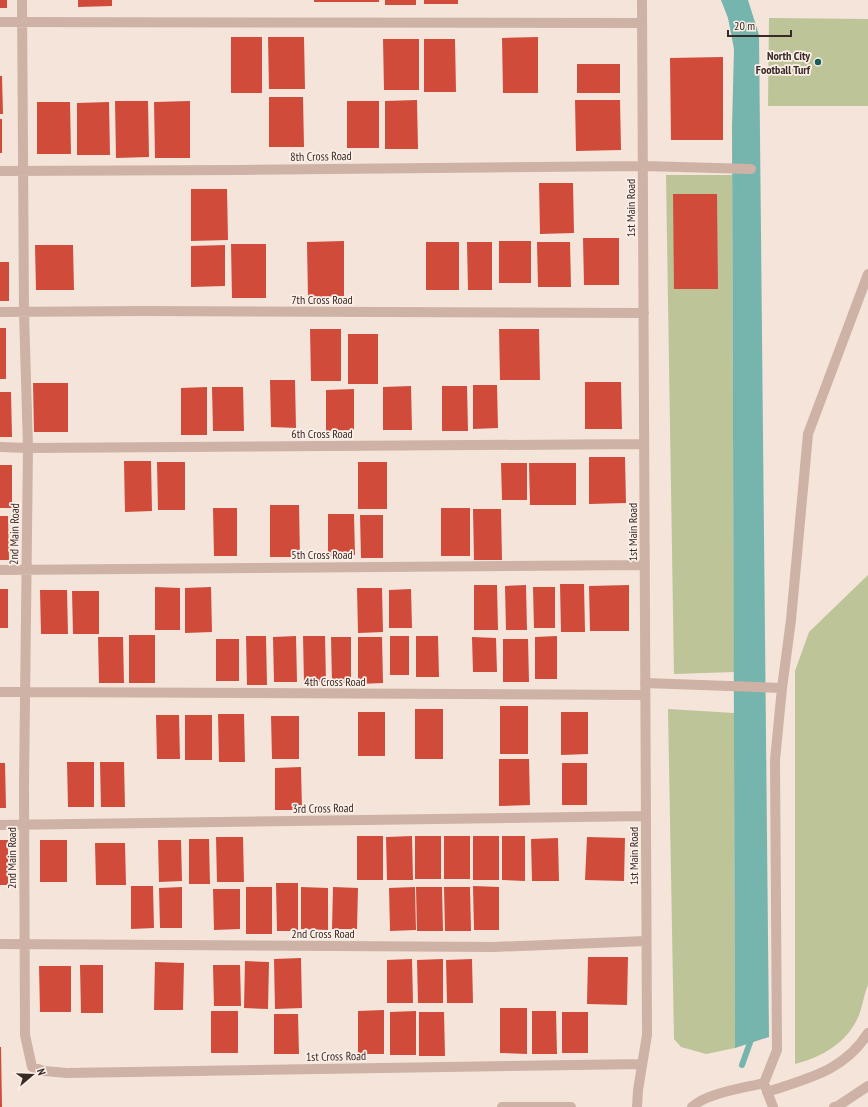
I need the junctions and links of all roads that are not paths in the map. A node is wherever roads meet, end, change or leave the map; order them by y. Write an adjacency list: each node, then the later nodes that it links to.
1 (22, 0): 4 (street, 2nd Main Road)
2 (642, 0): 5 (street, 1st Main Road)
3 (0, 22): 4 (street)
4 (22, 22): 5 (street); 8 (street, 2nd Main Road)
5 (642, 23): 6 (street, 1st Main Road)
6 (643, 166): 7 (street, 8th Cross Road); 8 (street, 8th Cross Road); 13 (street, 1st Main Road)
7 (751, 169)
8 (22, 170): 9 (street, 8th Cross Road); 12 (street, 2nd Main Road)
9 (0, 171)
10 (868, 274): 21 (street)
11 (0, 312): 12 (street, 7th Cross Road)
12 (24, 312): 13 (street, 7th Cross Road); 16 (street, 2nd Main Road)
13 (644, 313): 14 (street, 1st Main Road)
14 (644, 444): 16 (street, 6th Cross Road); 17 (street, 1st Main Road)
15 (0, 447): 16 (street, 6th Cross Road)
16 (28, 448): 19 (street, 2nd Main Road)
17 (645, 565): 19 (street, 5th Cross Road); 20 (street, 1st Main Road)
18 (0, 570): 19 (street, 5th Cross Road)
19 (26, 570): 23 (street, 2nd Main Road)
20 (645, 683): 21 (street); 24 (street, 1st Main Road)
21 (782, 688): 35 (street)
22 (0, 692): 23 (street, 4th Cross Road)
23 (25, 692): 24 (street, 4th Cross Road); 27 (street, 2nd Main Road)
24 (645, 695): 25 (street, 1st Main Road)
25 (646, 816): 27 (street, 3rd Cross Road); 28 (street, 1st Main Road)
26 (0, 825): 27 (street, 3rd Cross Road)
27 (24, 825): 30 (street, 2nd Main Road)
28 (646, 941): 30 (street, 2nd Cross Road); 32 (street, 1st Main Road)
29 (0, 944): 30 (street, 2nd Cross Road)
30 (24, 945): 33 (street, 2nd Main Road)
31 (868, 1033): 35 (street)
32 (642, 1064): 33 (street, 1st Cross Road); 39 (street, 1st Main Road)
33 (32, 1067)
34 (868, 1086): 36 (street)
35 (765, 1087): 40 (street); 41 (street)
36 (863, 1092): 42 (street)
37 (502, 1107): 38 (street)
38 (571, 1107)
39 (637, 1107)
40 (692, 1107)
41 (773, 1107)
42 (834, 1107)

